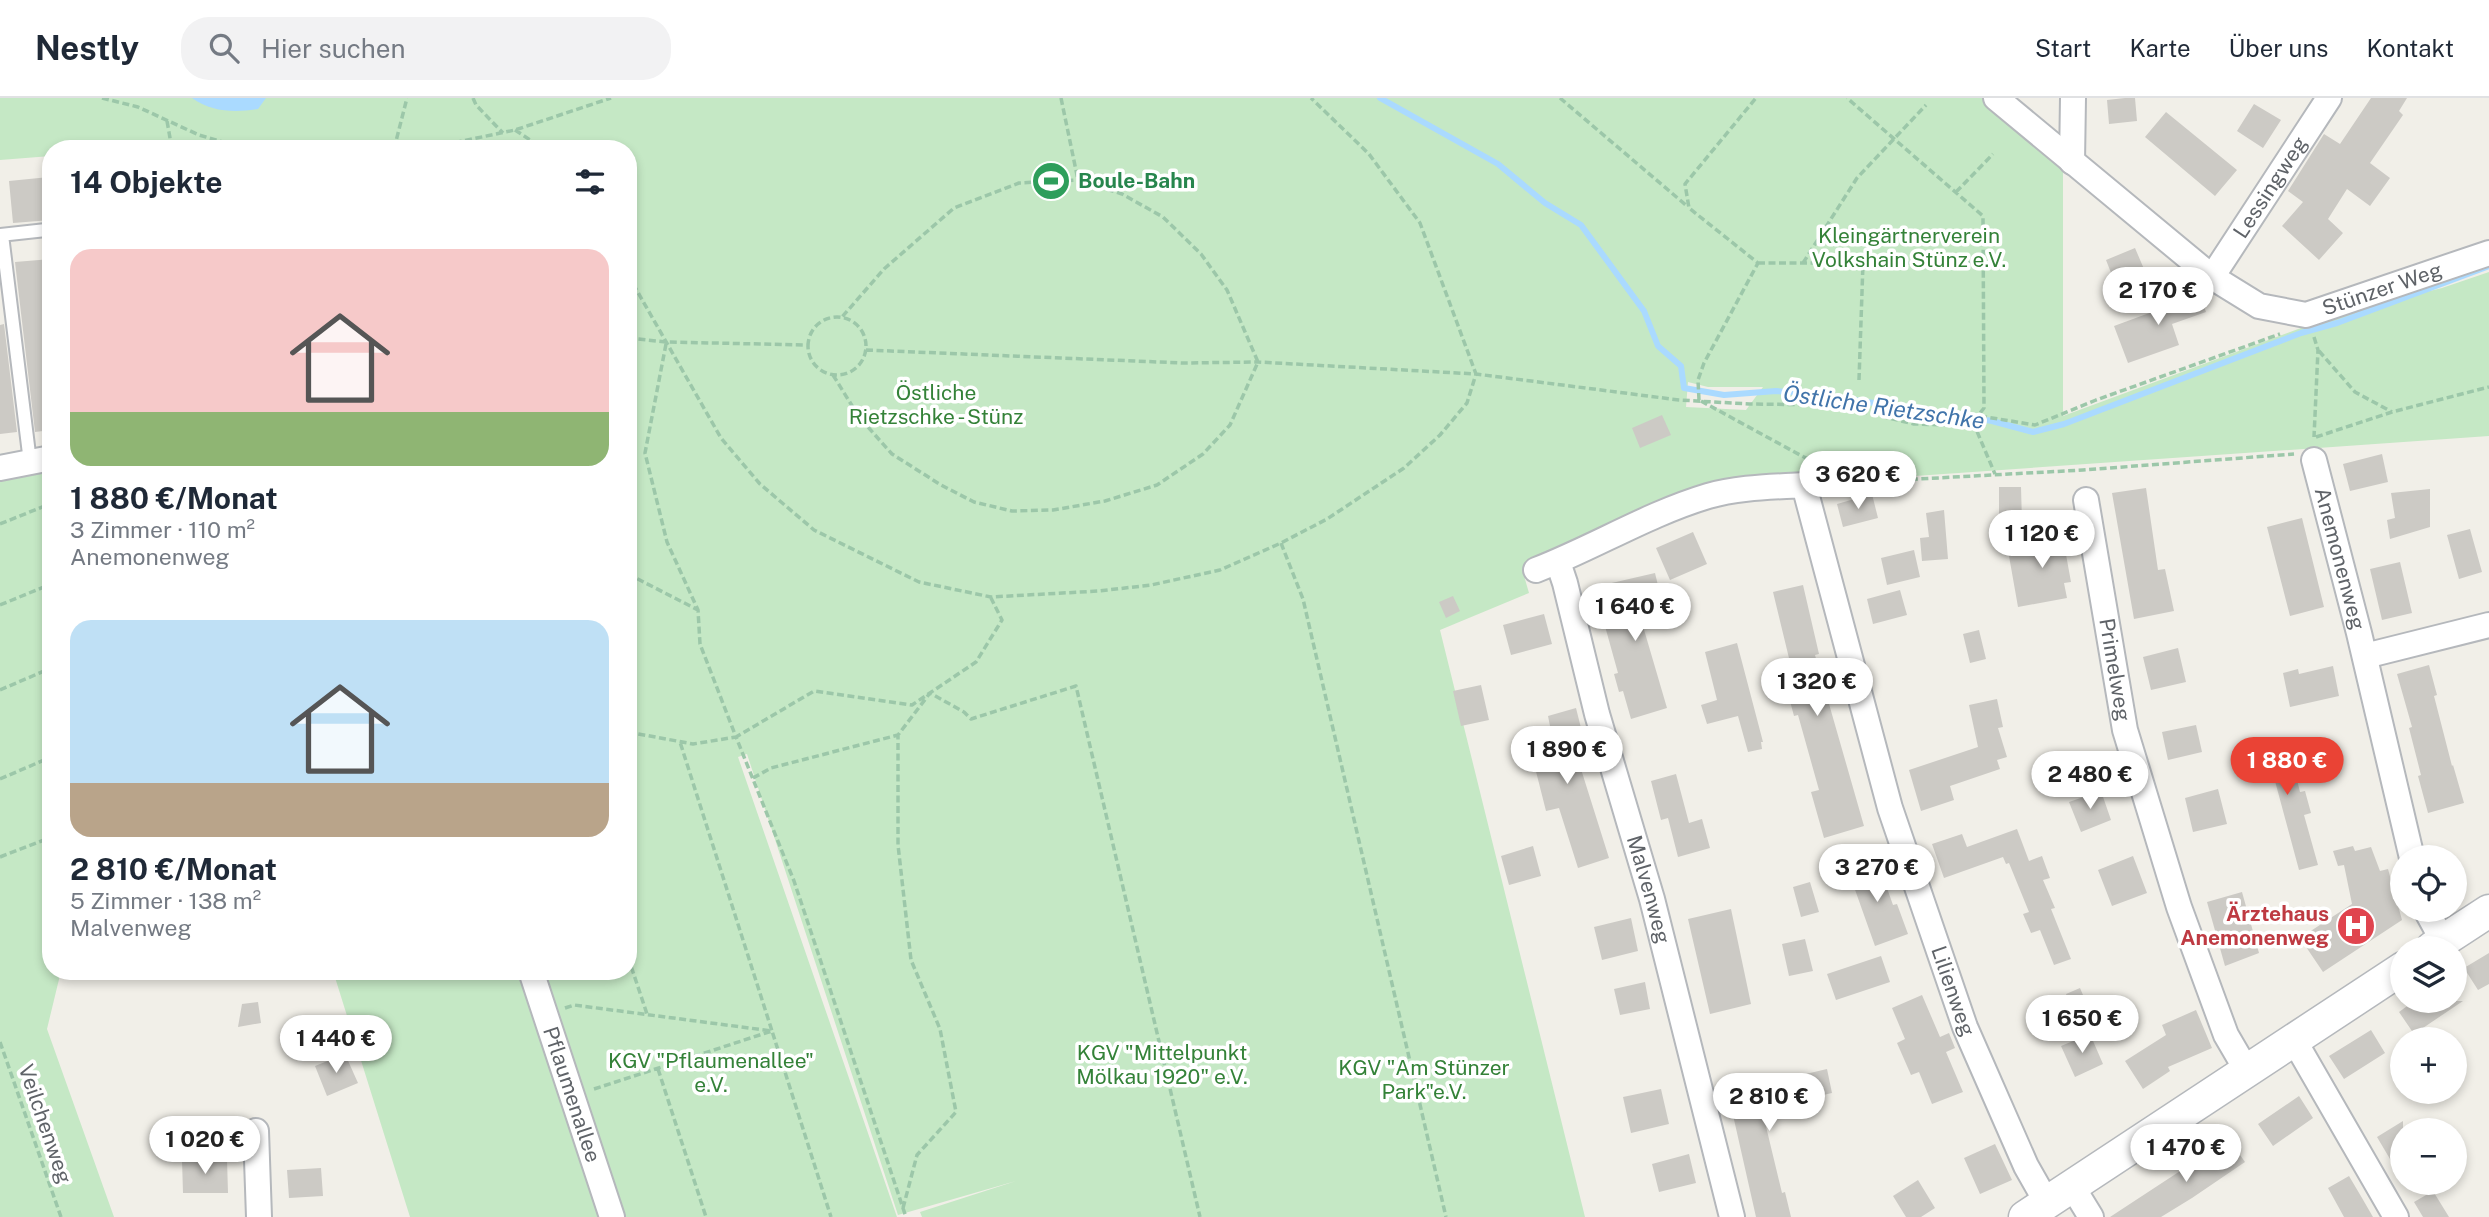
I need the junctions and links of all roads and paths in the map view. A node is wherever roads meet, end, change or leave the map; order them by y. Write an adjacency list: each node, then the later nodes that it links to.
1 (102, 98): 14 (path)
2 (407, 98): 20 (path)
3 (473, 98): 16 (path)
4 (611, 98): 15 (path)
5 (1062, 98): 25 (path)
6 (1311, 98): 46 (path)
7 (1560, 98): 27 (path)
8 (1756, 98): 27 (path)
9 (1847, 98): 17 (path)
10 (1996, 98): 24 (street, Stünzer Weg)
11 (2073, 98): 24 (street)
12 (2329, 98): 35 (street, Lessingweg)
13 (1926, 105): 17 (path)
14 (167, 121): 18 (path); 19 (path)
15 (515, 130): 16 (path); 22 (path)
16 (503, 133): 21 (path)
17 (1895, 138): 26 (path); 32 (path)
18 (170, 140)
19 (216, 140)
20 (396, 140)
21 (468, 140)
22 (530, 140)
23 (1993, 153): 26 (path)
24 (2072, 162): 35 (street, Stünzer Weg)
25 (1078, 180): 37 (path); 45 (path)
26 (1956, 192): 34 (path)
27 (1689, 208): 31 (path)
28 (42, 230): 29 (lane)
29 (1, 235): 55 (lane)
30 (2489, 253): 35 (street, Stünzer Weg)
31 (1758, 263): 32 (path); 50 (path)
32 (1803, 263): 33 (path)
33 (1863, 263): 34 (path); 48 (path)
34 (1984, 263): 52 (path)
35 (2212, 277)
36 (637, 291): 41 (path)
37 (842, 317): 42 (path); 43 (path)
38 (2284, 332): 52 (path)
39 (2314, 338): 44 (path)
40 (637, 339): 41 (path)
41 (666, 342): 42 (path); 66 (path); 68 (path)
42 (807, 345): 47 (path)
43 (866, 350): 45 (path); 47 (path)
44 (2318, 350): 51 (path); 54 (path)
45 (1258, 362): 46 (path); 47 (path)
46 (1475, 374): 50 (path); 63 (path)
47 (833, 375)
48 (1859, 380)
49 (2489, 389): 51 (path)
50 (1699, 400): 53 (path); 58 (path)
51 (2392, 412): 54 (path)
52 (1980, 416): 53 (path)
53 (1973, 422): 57 (path)
54 (2314, 450): 57 (path); 70 (street, Anemonenweg)
55 (40, 460): 56 (street)
56 (0, 468)
57 (1995, 474): 58 (path)
58 (1855, 482): 59 (path)
59 (1804, 485): 97 (street, Lilienweg); 107 (street, Malvenweg)
60 (2086, 500): 94 (street, Primelweg)
61 (42, 507): 62 (path)
62 (0, 524)
63 (1281, 543): 66 (path); 106 (path)
64 (637, 579): 68 (path)
65 (42, 588): 67 (path)
66 (991, 597): 75 (path)
67 (0, 605)
68 (698, 610): 75 (path)
69 (2489, 625): 70 (street, Anemonenweg)
70 (2365, 656): 81 (street, Anemonenweg)
71 (42, 672): 72 (path)
72 (0, 690)
73 (637, 734): 76 (path)
74 (898, 735): 78 (path); 98 (path); 105 (path)
75 (736, 737): 76 (path); 78 (path)
76 (680, 742): 90 (path)
77 (42, 761): 79 (path)
78 (752, 778): 98 (path)
79 (0, 779)
80 (42, 841): 82 (path)
81 (2409, 845)
82 (0, 858)
83 (2489, 911): 84 (street)
84 (2451, 936)
85 (2390, 977): 91 (street)
86 (534, 980): 89 (street, Pflaumenallee)
87 (636, 980): 88 (path)
88 (647, 1014): 89 (path); 90 (path)
89 (546, 1015): 95 (street, Pflaumenallee)
90 (772, 1031): 93 (path); 103 (path)
91 (2294, 1040): 94 (street); 109 (street)
92 (0, 1042): 99 (path, Veilchenweg)
93 (658, 1069): 95 (path); 102 (path)
94 (2247, 1071): 97 (street)
95 (572, 1096): 101 (street, Pflaumenallee)
96 (256, 1131): 100 (street)
97 (2048, 1202): 108 (street, Lilienweg)
98 (903, 1208): 104 (path)
99 (61, 1217)
100 (259, 1217)
101 (612, 1217)
102 (706, 1217)
103 (831, 1217)
104 (906, 1217)
105 (1200, 1217)
106 (1446, 1217)
107 (1732, 1217)
108 (2091, 1217)
109 (2396, 1217)

